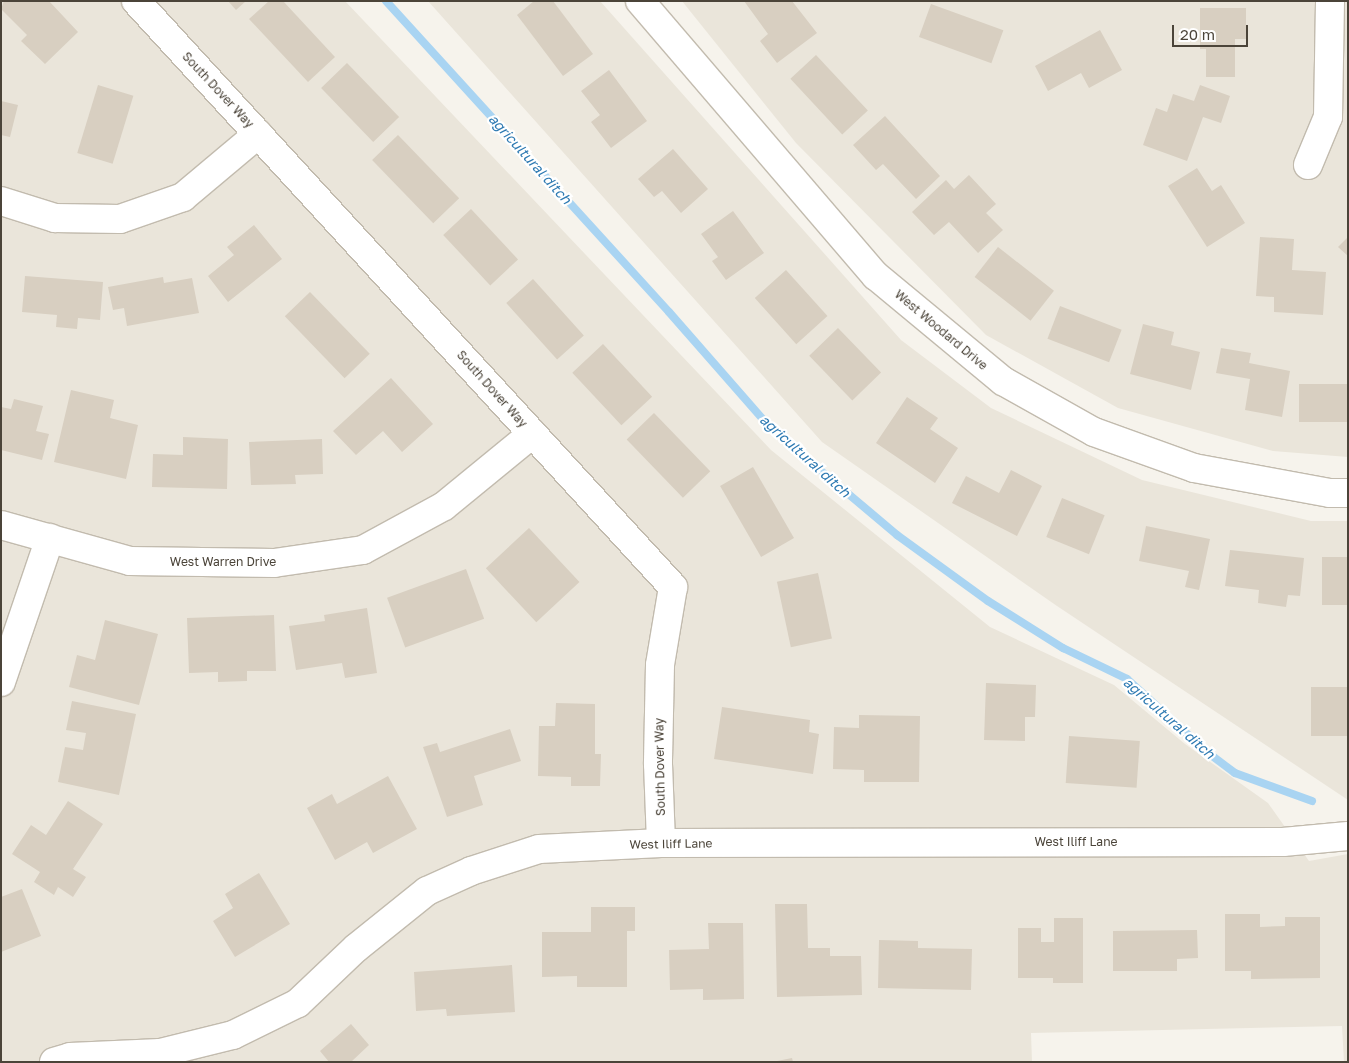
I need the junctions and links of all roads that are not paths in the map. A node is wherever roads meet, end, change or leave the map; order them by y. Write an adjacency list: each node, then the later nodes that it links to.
1 (136, 1): 4 (street, South Dover Way)
2 (640, 1): 8 (street, West Woodard Drive)
3 (1330, 1): 5 (street)
4 (258, 134): 6 (street); 7 (street, South Dover Way)
5 (1308, 165)
6 (1, 201)
7 (532, 434): 10 (street, West Warren Drive); 13 (street, South Dover Way)
8 (1348, 493)
9 (1, 525): 10 (street, West Warren Drive)
10 (50, 538): 11 (street)
11 (1, 682)
12 (1348, 836): 13 (street, West Iliff Lane)
13 (661, 844): 14 (street, West Iliff Lane)
14 (54, 1062)

